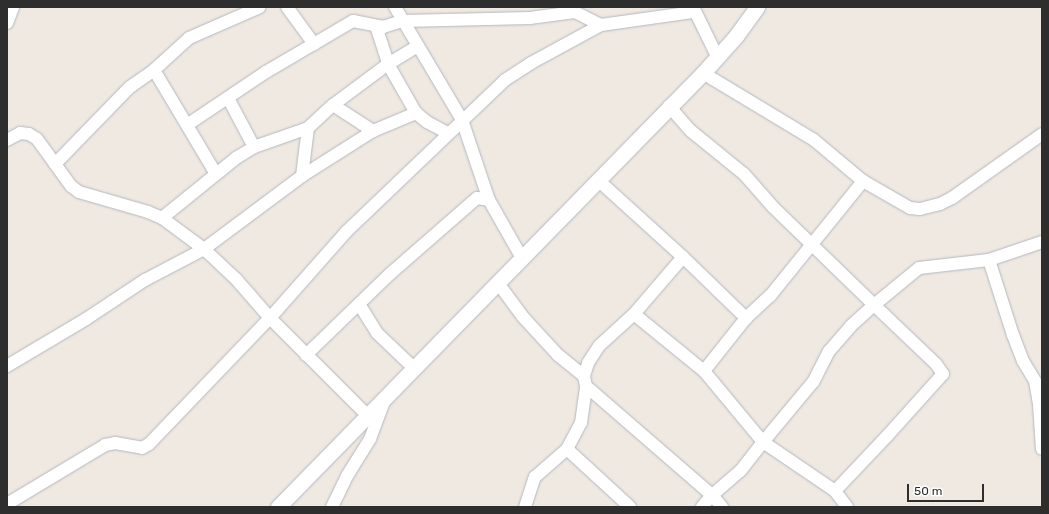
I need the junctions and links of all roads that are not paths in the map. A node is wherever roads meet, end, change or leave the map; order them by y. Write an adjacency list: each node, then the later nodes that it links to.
1 (13, 7): 7 (street); 9 (street)
2 (260, 7): 16 (street)
3 (287, 7): 12 (street)
4 (394, 7): 8 (street)
5 (757, 7): 14 (street)
6 (694, 9): 10 (street); 14 (street)
7 (7, 11)
8 (403, 21): 10 (street); 11 (street); 13 (street)
9 (7, 23)
10 (601, 24): 22 (street)
11 (376, 26): 12 (street); 15 (street)
12 (314, 44): 18 (street)
13 (418, 46): 15 (street); 22 (street)
14 (717, 56): 17 (street)
15 (388, 64): 19 (street); 21 (street)
16 (154, 70): 23 (street); 30 (street)
17 (703, 73): 20 (street); 34 (street)
18 (228, 98): 23 (street); 29 (street)
19 (333, 105): 24 (street); 25 (street)
20 (669, 106): 33 (street); 38 (street)
21 (416, 113): 25 (street); 26 (street)
22 (462, 120): 26 (street); 35 (street)
23 (187, 125): 31 (street)
24 (308, 128): 29 (street); 32 (street)
25 (374, 131): 32 (street)
26 (448, 133): 47 (street)
27 (1042, 134): 34 (street)
28 (7, 140): 30 (street)
29 (254, 147): 31 (street)
30 (55, 164): 36 (street)
31 (216, 174): 36 (street)
32 (302, 176): 39 (street)
33 (598, 180): 40 (street); 41 (street)
34 (862, 182): 38 (street)
35 (489, 200): 41 (street); 44 (street)
36 (162, 218): 39 (street)
37 (1042, 242): 42 (street)
38 (811, 243): 45 (street); 48 (street)
39 (204, 249): 47 (street); 50 (street)
40 (683, 257): 46 (street); 48 (street)
41 (522, 258): 43 (street)
42 (990, 260): 45 (street); 58 (street)
43 (498, 283): 51 (street); 53 (street)
44 (359, 304): 49 (street); 51 (street)
45 (874, 304): 56 (street); 59 (street)
46 (634, 314): 52 (street); 53 (street)
47 (270, 318): 49 (street); 61 (street)
48 (746, 318): 52 (street)
49 (306, 355): 55 (street)
50 (7, 366)
51 (415, 369): 54 (street)
52 (704, 371): 56 (street)
53 (585, 381): 57 (street); 60 (street)
54 (385, 399): 55 (street); 63 (street)
55 (368, 416): 62 (street)
56 (763, 442): 59 (street); 60 (street)
57 (567, 449): 64 (street); 65 (street)
58 (1042, 449)
59 (834, 491): 68 (street)
60 (712, 496): 66 (street); 67 (street)
61 (7, 504)
62 (278, 507)
63 (332, 507)
64 (525, 507)
65 (630, 507)
66 (702, 507)
67 (722, 507)
68 (847, 507)

